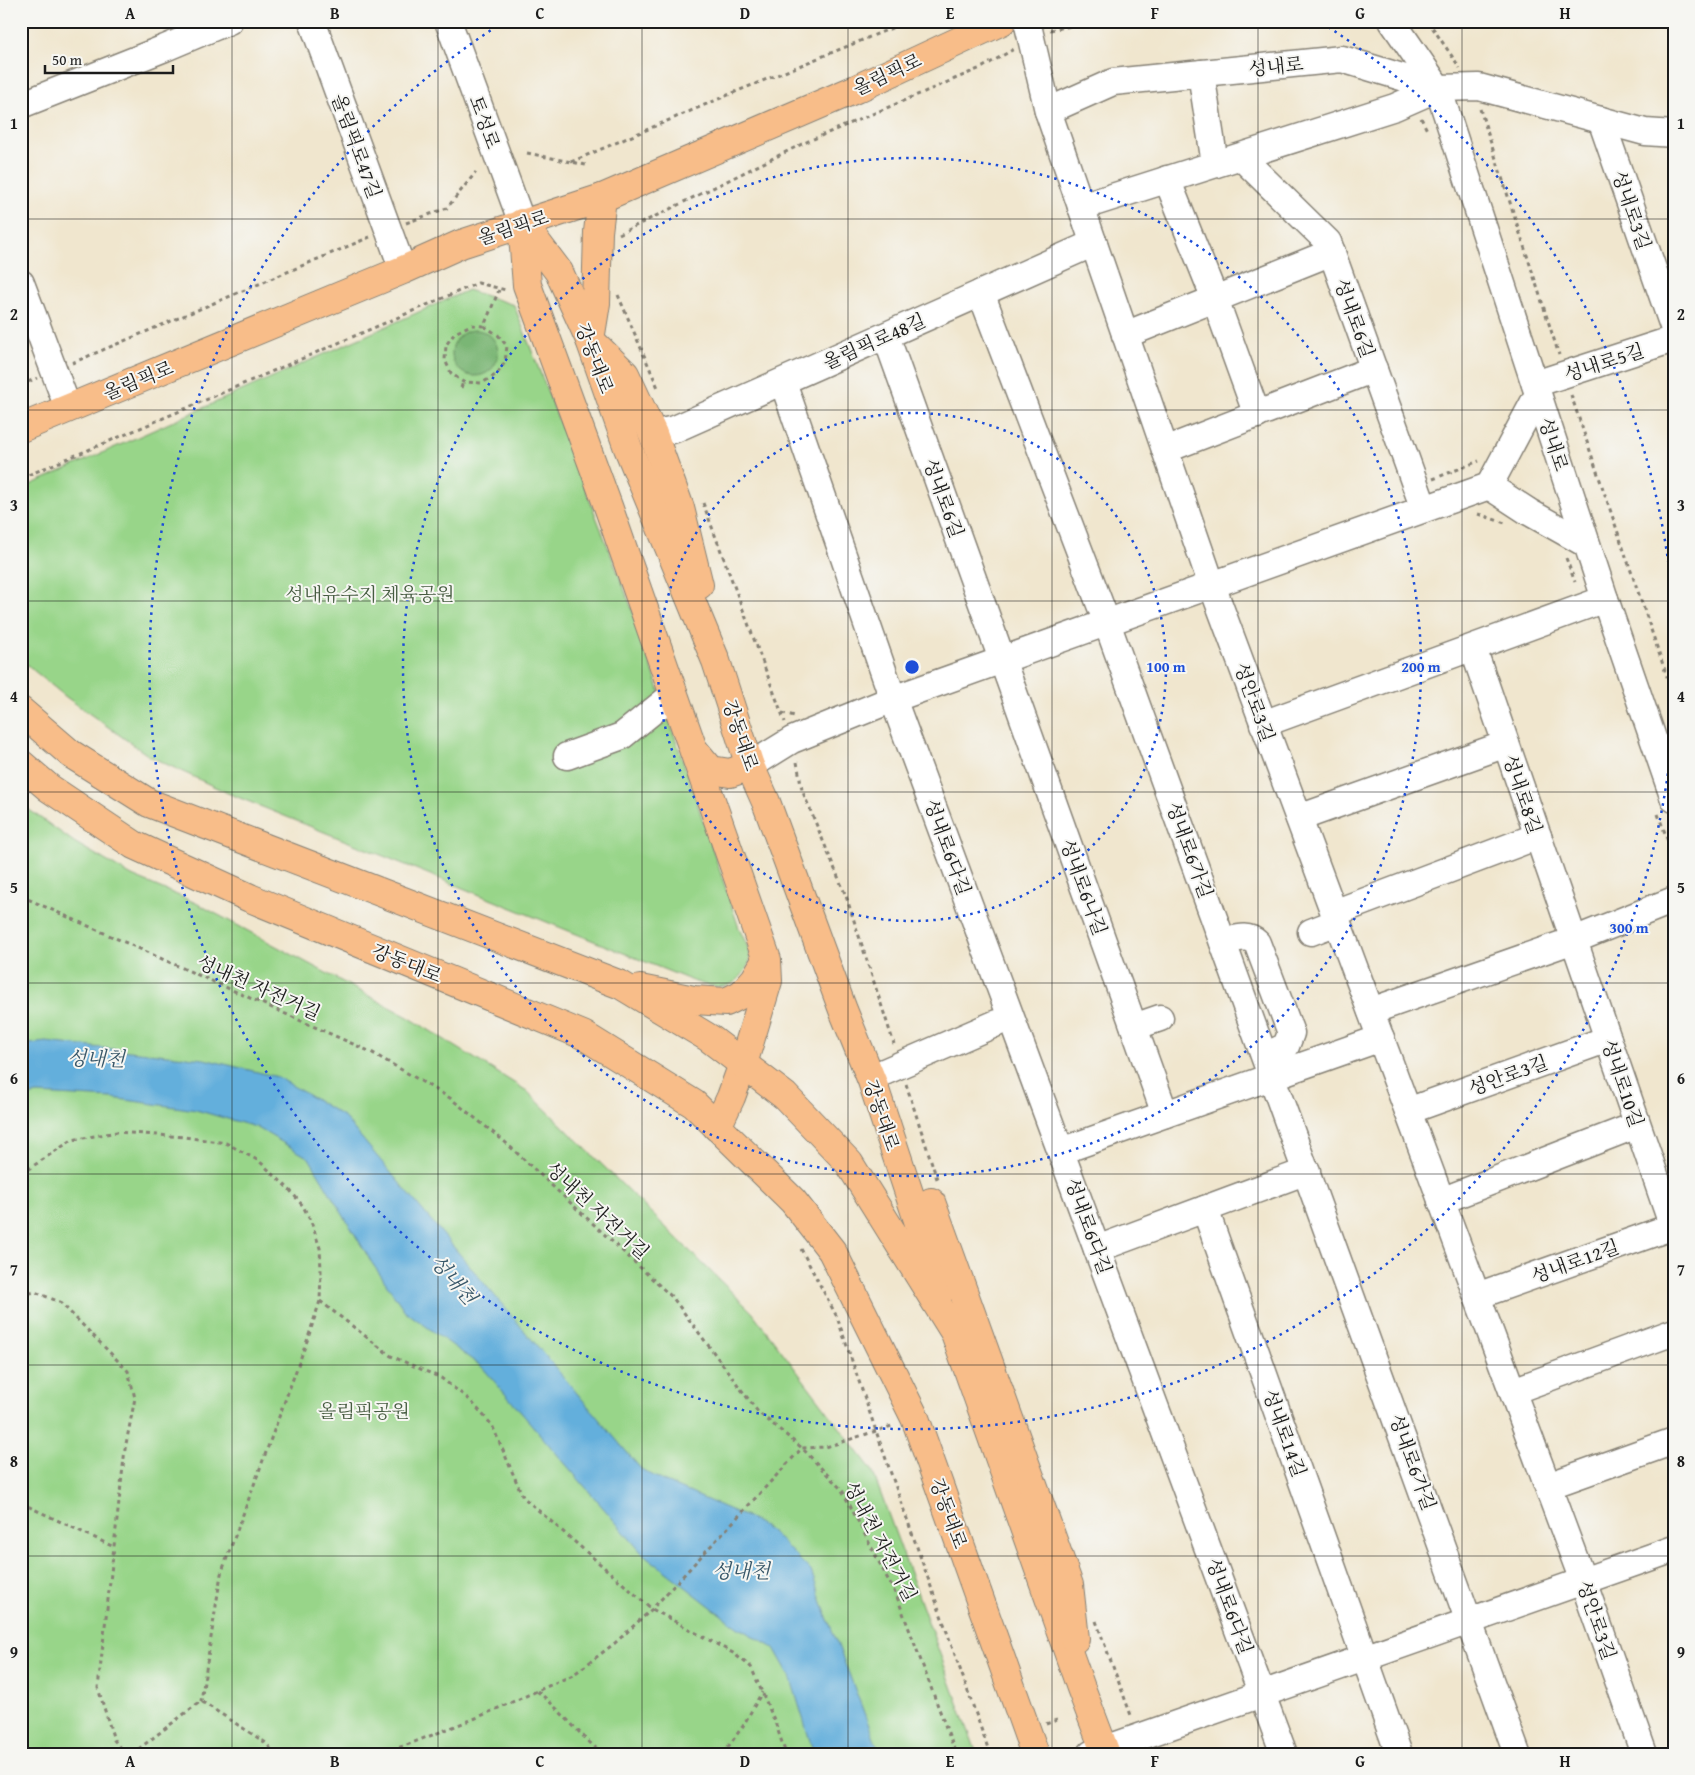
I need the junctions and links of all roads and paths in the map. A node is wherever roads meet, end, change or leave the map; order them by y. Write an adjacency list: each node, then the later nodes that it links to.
1 (229, 21): 12 (street)
2 (312, 21): 27 (street, 올림픽로47길)
3 (448, 21): 26 (street, 토성로)
4 (909, 21): 19 (path)
5 (1002, 21): 24 (main road, 올림픽로)
6 (1096, 21): 8 (path)
7 (1392, 21): 10 (street, 성내로)
8 (1029, 30): 13 (street); 28 (path)
9 (1201, 73): 10 (street, 성내로); 13 (street); 20 (street)
10 (1438, 88): 11 (street); 14 (street); 49 (street, 성내로)
11 (1413, 99): 15 (path); 18 (street)
12 (21, 105)
13 (1048, 111): 25 (street)
14 (1601, 120): 16 (street); 38 (street, 성내로3길)
15 (1429, 134)
16 (1674, 134)
17 (527, 154): 19 (path)
18 (1241, 157): 20 (street); 30 (street, 성내로6길)
19 (571, 162): 21 (path)
20 (1215, 164): 23 (street)
21 (586, 165)
22 (476, 172): 27 (path)
23 (1167, 180): 25 (street); 36 (street)
24 (602, 198): 26 (main road, 올림픽로); 42 (main road)
25 (1081, 207): 29 (street)
26 (522, 223): 31 (main road, 올림픽로); 42 (main road, 강동대로); 69 (main road, 강동대로)
27 (388, 229): 31 (street, 올림픽로47길); 44 (path)
28 (618, 234)
29 (1094, 242): 35 (street, 올림픽로48길); 39 (street)
30 (1332, 252): 36 (street); 43 (street, 성내로6길)
31 (403, 270): 50 (main road, 올림픽로)
32 (21, 283): 44 (street)
33 (499, 290): 34 (path); 37 (path); 57 (path)
34 (512, 291)
35 (981, 293): 40 (street, 올림픽로48길); 65 (street)
36 (1215, 299): 39 (street); 51 (street)
37 (484, 326): 45 (path); 45 (path)
38 (1674, 329)
39 (1126, 335): 54 (street)
40 (886, 336): 46 (street, 올림픽로48길); 67 (street, 성내로6길)
41 (1674, 339): 49 (street, 성내로5길)
42 (590, 340): 53 (main road); 68 (main road, 강동대로)
43 (1374, 369): 51 (street); 59 (street, 성내로6길)
44 (54, 371): 47 (path); 50 (street)
45 (463, 382): 48 (path)
46 (783, 382): 53 (street, 올림픽로48길); 70 (street)
47 (21, 385)
48 (461, 388)
49 (1536, 389): 58 (street); 62 (street, 성내로)
50 (68, 408): 52 (main road, 올림픽로)
51 (1257, 415): 54 (street)
52 (21, 428)
53 (653, 434): 68 (main road)
54 (1165, 450): 63 (street)
55 (1484, 454): 56 (path)
56 (1479, 461)
57 (21, 478)
58 (1489, 486): 59 (street); 62 (street)
59 (1424, 509): 63 (street)
60 (1480, 514): 61 (path)
61 (1506, 524)
62 (1576, 550): 64 (street, 성내로); 64 (path)
63 (1212, 586): 65 (street); 72 (street, 성안로3길)
64 (1594, 603): 66 (street); 75 (street, 성내로)
65 (1107, 623): 67 (street); 88 (street, 성내로6가길)
66 (1473, 648): 72 (street); 73 (street, 성내로8길)
67 (1003, 660): 70 (street); 93 (street, 성내로6나길)
68 (716, 662): 78 (main road, 강동대로)
69 (674, 694): 74 (main road, 강동대로); 76 (street)
70 (893, 699): 78 (street); 105 (street, 성내로6다길)
71 (21, 711): 90 (main road, 강동대로)
72 (1264, 724): 80 (street, 성안로3길)
73 (1506, 744): 80 (street); 81 (street, 성내로8길)
74 (693, 749): 78 (main road); 89 (main road, 강동대로)
75 (1667, 755): 79 (street, 성내로)
76 (567, 756)
77 (21, 764): 104 (main road, 강동대로)
78 (750, 766): 82 (main road, 강동대로)
79 (1666, 806): 83 (path)
80 (1299, 818): 86 (street, 성안로3길)
81 (1538, 836): 86 (street); 87 (street, 성내로8길)
82 (785, 852): 100 (main road); 117 (main road, 강동대로)
83 (1674, 858)
84 (21, 896): 122 (path, 성내천 자전거길)
85 (1674, 900): 87 (street)
86 (1326, 924): 91 (street); 92 (street, 성안로3길)
87 (1574, 940): 92 (street); 96 (street, 성내로10길)
88 (1223, 942): 99 (street, 성내로6가길); 99 (street)
89 (767, 960): 90 (main road); 98 (main road, 강동대로)
90 (621, 985): 98 (main road, 강동대로)
91 (1349, 997)
92 (1371, 1011): 95 (street, 성안로3길)
93 (1148, 1022): 97 (street); 102 (street, 성내로6나길)
94 (997, 1023): 100 (street)
95 (1381, 1038): 99 (street); 101 (street, 성안로3길)
96 (1608, 1039): 101 (street, 성안로3길); 103 (street, 성내로10길)
97 (1162, 1059)
98 (743, 1064): 104 (main road); 117 (main road, 강동대로)
99 (1269, 1066): 102 (street); 106 (street, 성내로6가길)
100 (884, 1072): 131 (main road)
101 (1408, 1111): 108 (street, 성안로3길)
102 (1165, 1114): 105 (street)
103 (1637, 1125): 108 (street); 110 (street, 성내로10길)
104 (718, 1127): 111 (main road, 강동대로)
105 (1061, 1151): 112 (street, 성내로6다길)
106 (1307, 1171): 109 (street); 129 (street, 성내로6가길)
107 (21, 1174): 115 (path)
108 (1442, 1201): 114 (street, 성안로3길)
109 (1205, 1209): 112 (street); 130 (street, 성내로14길)
110 (1673, 1227): 114 (street, 성내로12길)
111 (806, 1235): 119 (main road, 강동대로); 120 (path)
112 (1097, 1249): 134 (street, 성내로6다길)
113 (21, 1295): 125 (path)
114 (1477, 1296): 118 (street, 성안로3길)
115 (320, 1301): 128 (path); 135 (path)
116 (1674, 1332): 118 (street)
117 (955, 1333): 131 (main road, 강동대로)
118 (1512, 1392): 123 (street, 성안로3길)
119 (915, 1418): 120 (path); 148 (main road, 강동대로)
120 (876, 1431): 122 (path); 147 (path)
121 (1674, 1442): 123 (street)
122 (802, 1448): 128 (path); 146 (path, 성내천 자전거길)
123 (1548, 1486): 127 (street, 성안로3길)
124 (21, 1503): 125 (path)
125 (114, 1547): 139 (path)
126 (1674, 1549): 127 (street)
127 (1583, 1581): 129 (street); 152 (street, 성안로3길)
128 (652, 1609): 132 (path); 133 (path)
129 (1470, 1620): 130 (street); 151 (street, 성내로6가길)
130 (1364, 1658): 134 (street); 150 (street, 성내로14길)
131 (1081, 1688): 138 (main road, 강동대로)
132 (537, 1691): 142 (path); 143 (path)
133 (762, 1692): 144 (path); 145 (path)
134 (1262, 1693): 138 (street); 149 (street, 성내로6다길)
135 (201, 1701): 140 (path); 141 (path)
136 (1057, 1720): 137 (path)
137 (1046, 1724)
138 (1100, 1752)
139 (124, 1754)
140 (132, 1754)
141 (275, 1754)
142 (376, 1754)
143 (603, 1754)
144 (723, 1754)
145 (786, 1754)
146 (956, 1754)
147 (990, 1754)
148 (1036, 1754)
149 (1284, 1754)
150 (1400, 1754)
151 (1518, 1754)
152 (1644, 1754)

